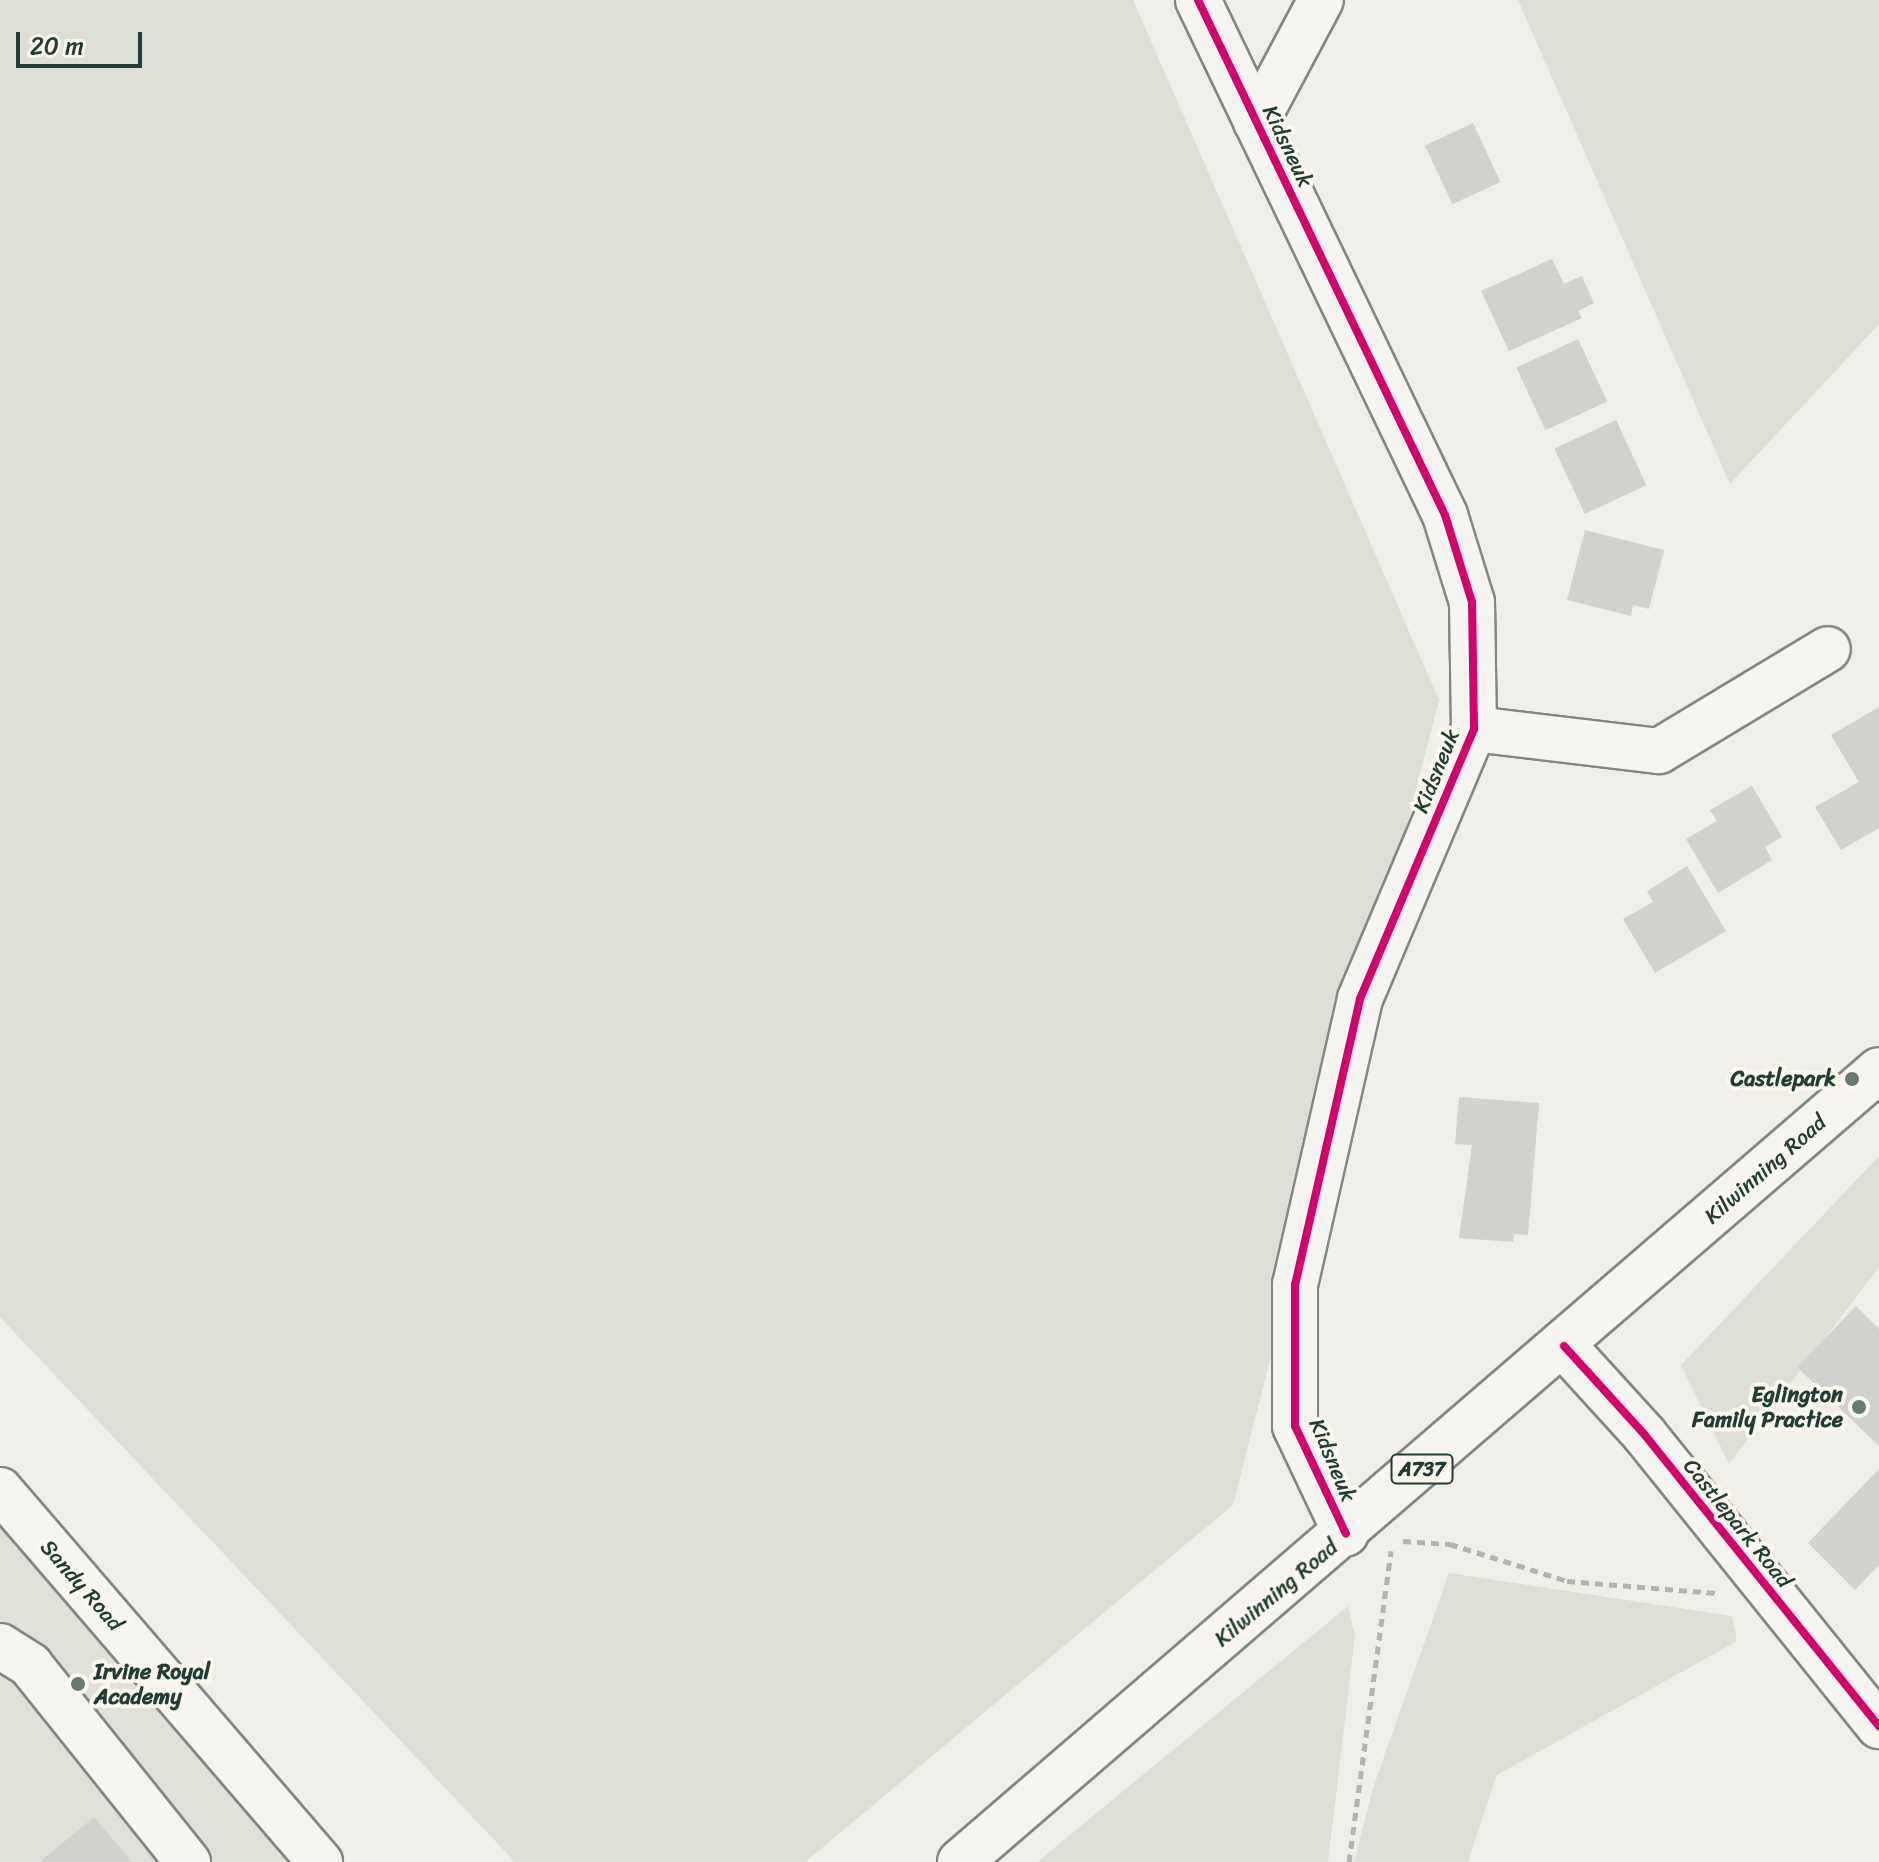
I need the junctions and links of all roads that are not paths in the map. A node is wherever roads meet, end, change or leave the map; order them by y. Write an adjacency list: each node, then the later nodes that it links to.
1 (1198, 0): 3 (street, Kidsneuk)
2 (1321, 0): 3 (street)
3 (1256, 122): 5 (street, Kidsneuk)
4 (1828, 649): 5 (street)
5 (1474, 729): 9 (street, Kidsneuk)
6 (1879, 1070): 7 (street, Kilwinning Road / A737)
7 (1564, 1346): 9 (street, Kilwinning Road / A737); 11 (street, Castlepark Road)
8 (0, 1490): 13 (street, Sandy Road)
9 (1346, 1534): 14 (street, Kilwinning Road / A737)
10 (0, 1646): 12 (street)
11 (1879, 1726)
12 (188, 1862)
13 (320, 1862)
14 (960, 1862)

